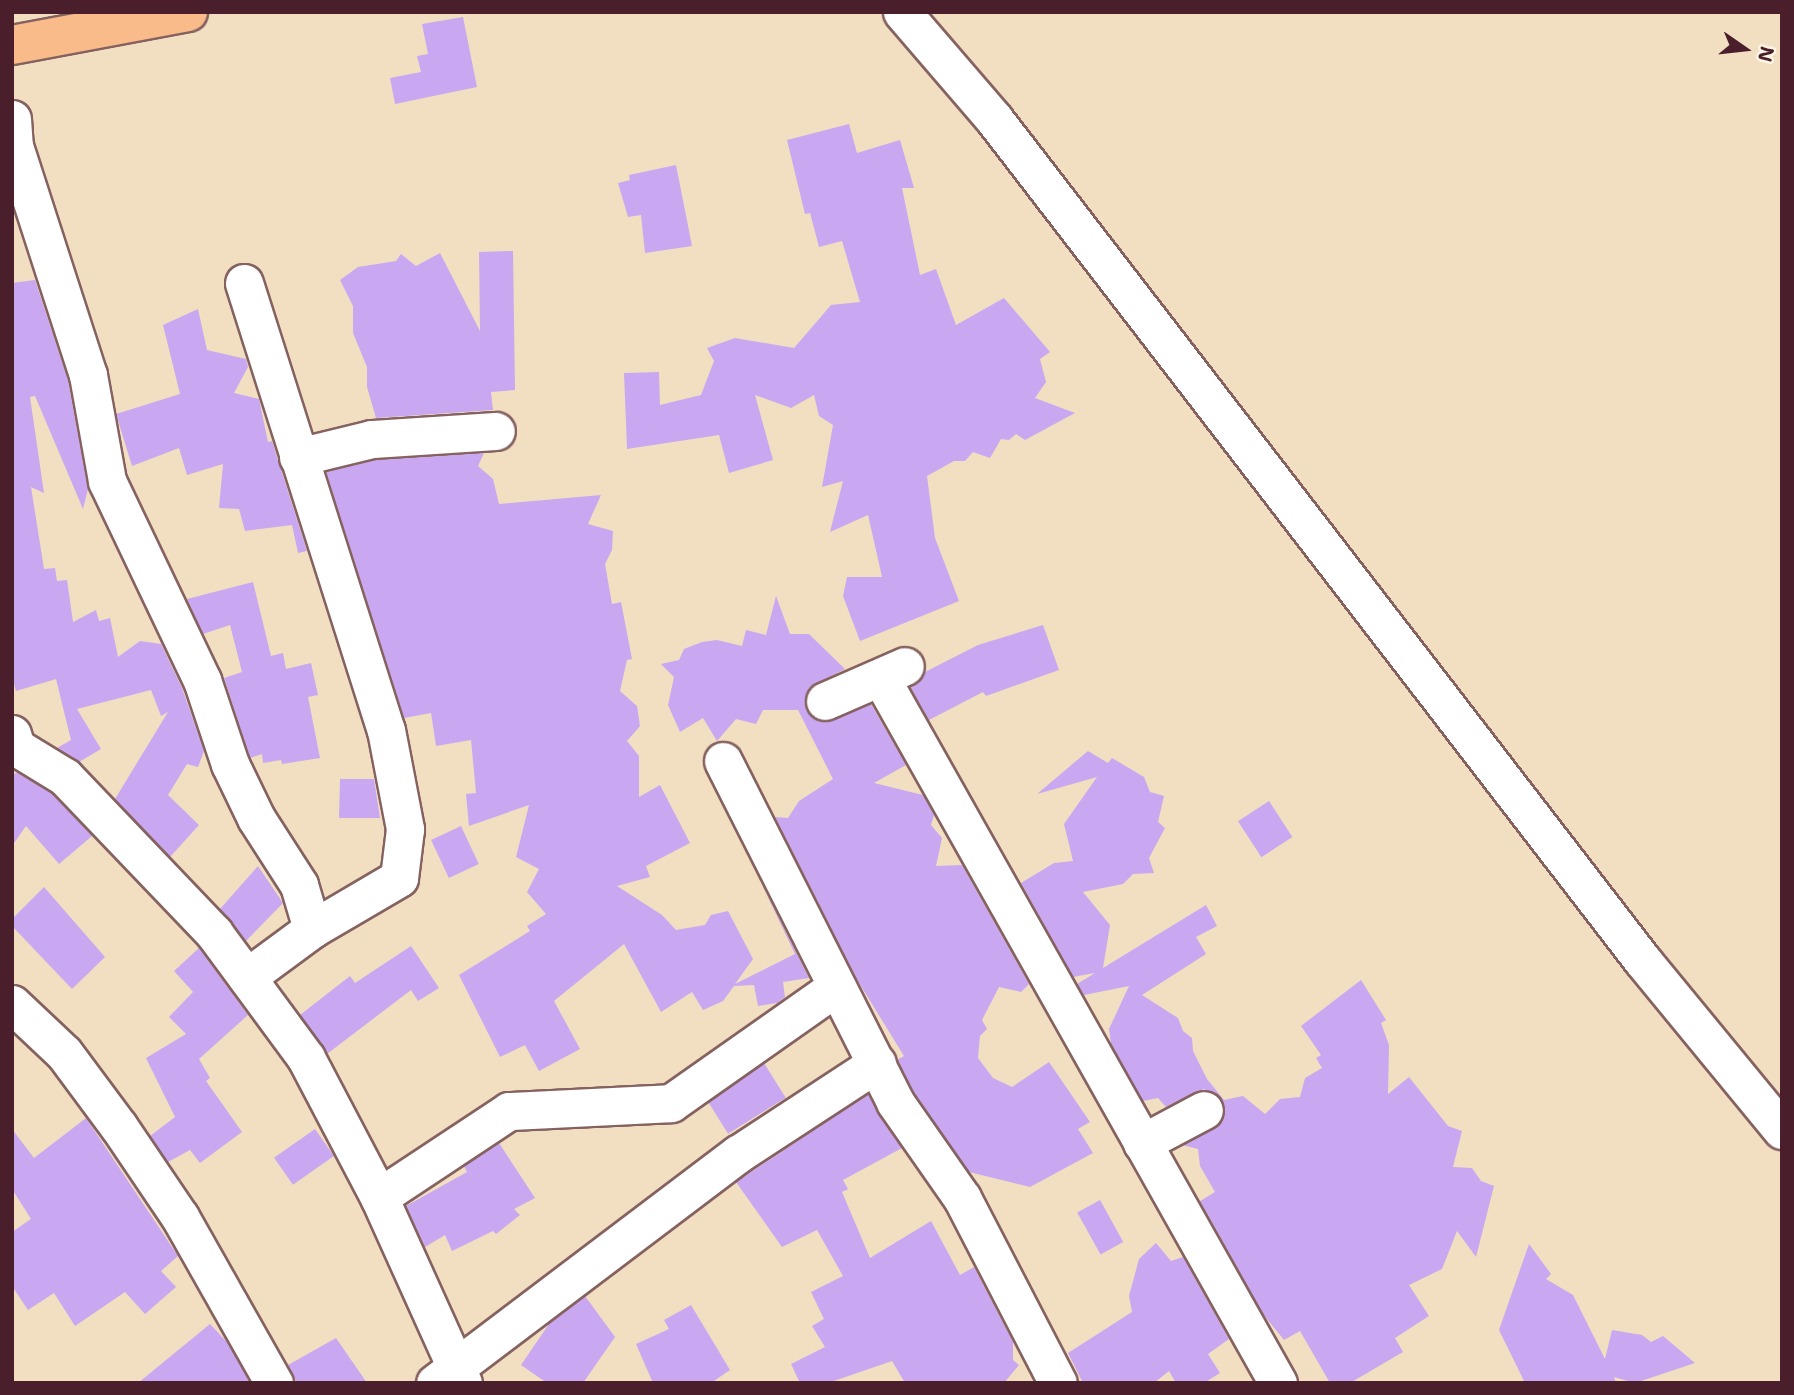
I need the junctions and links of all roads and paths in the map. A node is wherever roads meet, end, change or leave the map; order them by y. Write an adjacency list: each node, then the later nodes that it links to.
1 (188, 12): 3 (main road)
2 (902, 12): 17 (street)
3 (12, 46)
4 (12, 119): 11 (street)
5 (244, 283): 7 (street)
6 (496, 431): 7 (street)
7 (298, 457): 11 (street)
8 (825, 701): 18 (street)
9 (12, 734): 12 (street)
10 (723, 761): 13 (street)
11 (312, 929): 12 (street)
12 (247, 978): 19 (street)
13 (836, 987): 15 (street); 19 (street)
14 (12, 1004): 22 (street)
15 (877, 1063): 20 (street); 23 (street)
16 (1203, 1110): 18 (street)
17 (1782, 1130)
18 (1142, 1143): 21 (street)
19 (379, 1197): 20 (street)
20 (451, 1377)
21 (1270, 1380)
22 (274, 1383)
23 (1058, 1383)

